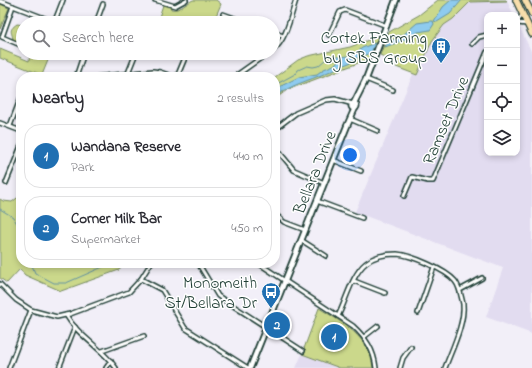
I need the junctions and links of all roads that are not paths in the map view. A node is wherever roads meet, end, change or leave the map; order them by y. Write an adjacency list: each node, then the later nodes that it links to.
1 (63, 0): 15 (street)
2 (155, 0): 3 (street)
3 (186, 0)
4 (296, 0): 25 (street)
5 (396, 0): 21 (main road, Bellara Drive)
6 (516, 0): 13 (highway)
7 (0, 1): 10 (street)
8 (526, 2): 12 (highway)
9 (103, 4): 16 (street)
10 (13, 6): 14 (street); 28 (street)
11 (223, 14): 17 (street)
12 (532, 14)
13 (522, 15): 18 (street); 20 (highway)
14 (39, 16)
15 (57, 16)
16 (99, 16)
17 (229, 16)
18 (520, 18)
19 (520, 23): 20 (street)
20 (527, 24): 22 (highway)
21 (387, 26): 24 (street); 41 (main road, Bellara Drive)
22 (532, 34)
23 (280, 35): 25 (street)
24 (329, 35)
25 (283, 36): 27 (street)
26 (484, 36): 29 (street)
27 (280, 42)
28 (16, 43)
29 (472, 44)
30 (484, 59): 57 (street, Ramset Drive)
31 (82, 60): 35 (street)
32 (133, 60): 36 (street)
33 (184, 60): 39 (street)
34 (258, 60): 40 (street)
35 (78, 72)
36 (128, 72)
37 (140, 72): 38 (street)
38 (160, 72)
39 (178, 72)
40 (241, 72)
41 (366, 79): 42 (street); 43 (main road, Bellara Drive)
42 (393, 90)
43 (354, 106): 45 (main road, Bellara Drive); 47 (street)
44 (16, 110): 48 (street)
45 (350, 119): 50 (street); 53 (main road, Bellara Drive)
46 (0, 123): 48 (street)
47 (280, 125)
48 (10, 126): 49 (street)
49 (16, 129)
50 (378, 131)
51 (280, 153): 56 (street)
52 (16, 158): 55 (street)
53 (333, 160): 54 (street); 56 (main road, Bellara Drive)
54 (361, 171)
55 (6, 183)
56 (324, 183): 58 (main road, Bellara Drive)
57 (404, 196)
58 (317, 201): 60 (street); 61 (main road, Bellara Drive)
59 (280, 218): 61 (street)
60 (362, 218)
61 (305, 230): 62 (main road, Bellara Drive)
62 (301, 240): 63 (street); 70 (main road, Bellara Drive)
63 (326, 256)
64 (434, 267): 71 (street); 73 (street); 76 (street)
65 (148, 268): 69 (street)
66 (201, 268): 81 (street)
67 (266, 268): 70 (street)
68 (482, 278): 73 (street)
69 (141, 279): 77 (street); 92 (street)
70 (285, 281): 78 (street); 81 (main road, Bellara Drive)
71 (354, 281): 74 (street); 78 (street)
72 (0, 284): 75 (street)
73 (460, 290): 95 (street)
74 (385, 293)
75 (31, 310): 77 (street); 88 (street)
76 (418, 314)
77 (66, 315): 80 (street)
78 (338, 316): 83 (street)
79 (378, 326): 83 (street)
80 (75, 327): 85 (street); 89 (street)
81 (266, 327): 86 (street); 92 (main road, Bellara Drive)
82 (144, 336): 85 (street)
83 (364, 337): 93 (street)
84 (411, 346): 94 (street)
85 (102, 351): 87 (street)
86 (303, 351)
87 (111, 360): 90 (street); 91 (street)
88 (9, 368)
89 (59, 368)
90 (106, 368)
91 (116, 368)
92 (249, 368)
93 (376, 368)
94 (400, 368)
95 (445, 368)

